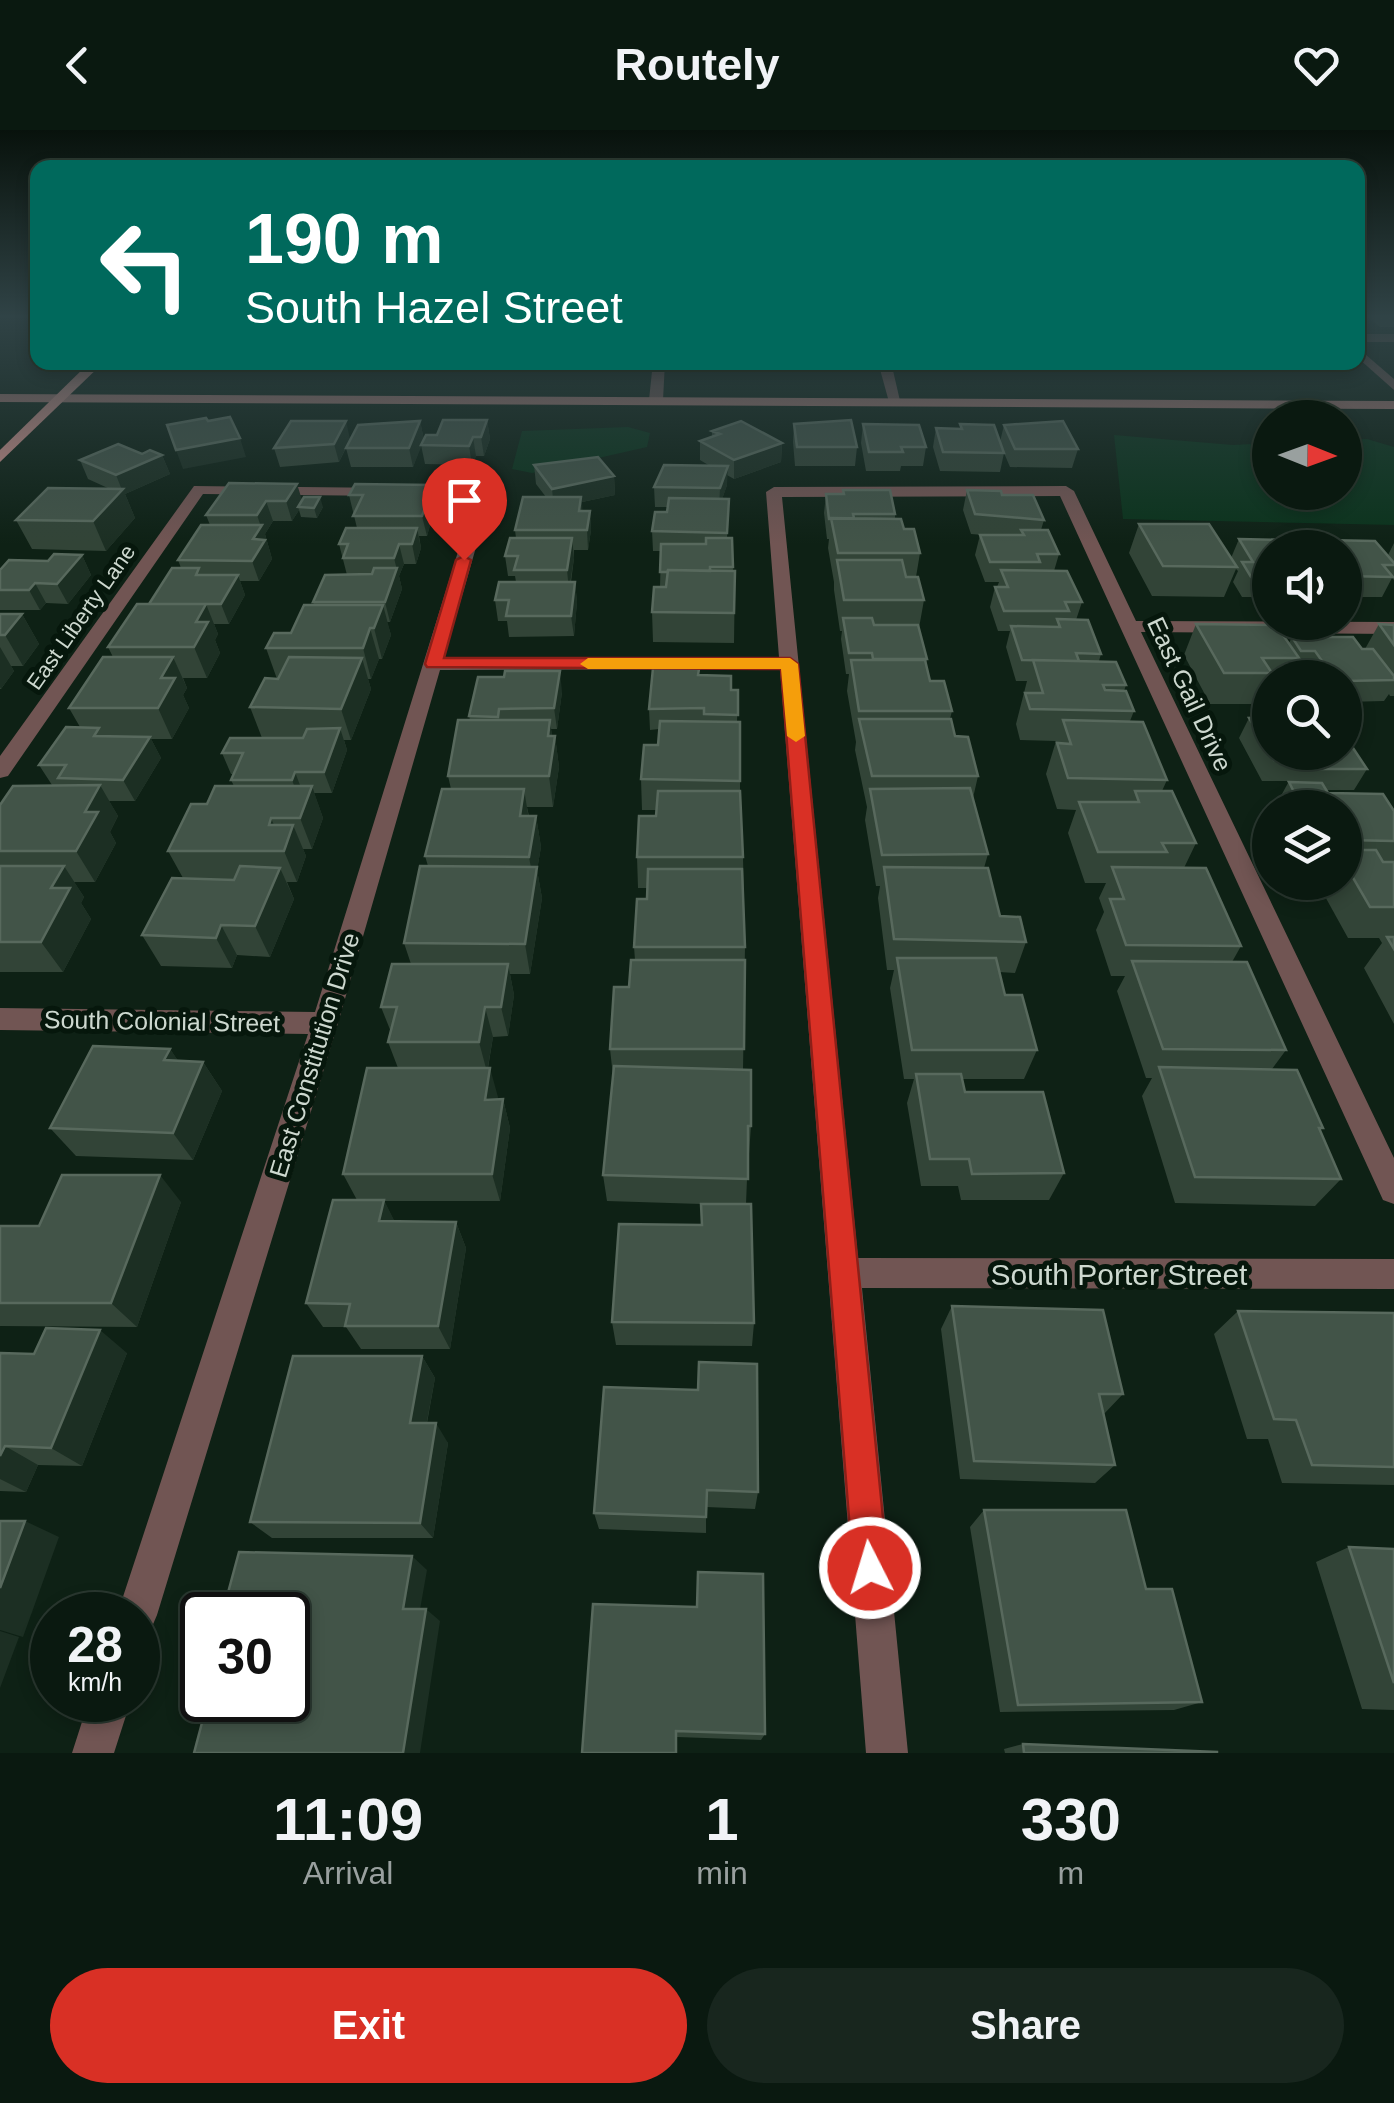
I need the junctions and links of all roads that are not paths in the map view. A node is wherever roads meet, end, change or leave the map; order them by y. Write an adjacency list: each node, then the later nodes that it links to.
1 (67, 393): 5 (main road)
2 (657, 393): 6 (street)
3 (893, 393): 7 (street)
4 (0, 398): 5 (main road)
5 (62, 398): 6 (main road); 9 (main road)
6 (656, 400): 7 (main road)
7 (896, 402): 8 (main road)
8 (1394, 405)
9 (0, 458)
10 (198, 489): 13 (street, East Constitution Drive); 15 (street, East Liberty Lane)
11 (1127, 626): 12 (street); 14 (street, East Gail Drive); 18 (street, East Gail Drive)
12 (1394, 628)
13 (434, 664): 14 (street); 17 (street, East Constitution Drive)
14 (790, 664): 19 (street)
15 (0, 771)
16 (0, 1019): 17 (street, South Colonial Street)
17 (325, 1022): 21 (street, East Constitution Drive)
18 (1394, 1190)
19 (844, 1273): 20 (street, South Porter Street); 24 (street)
20 (1394, 1274)
21 (144, 1592)
22 (103, 1722): 23 (street)
23 (93, 1753)
24 (886, 1753)

